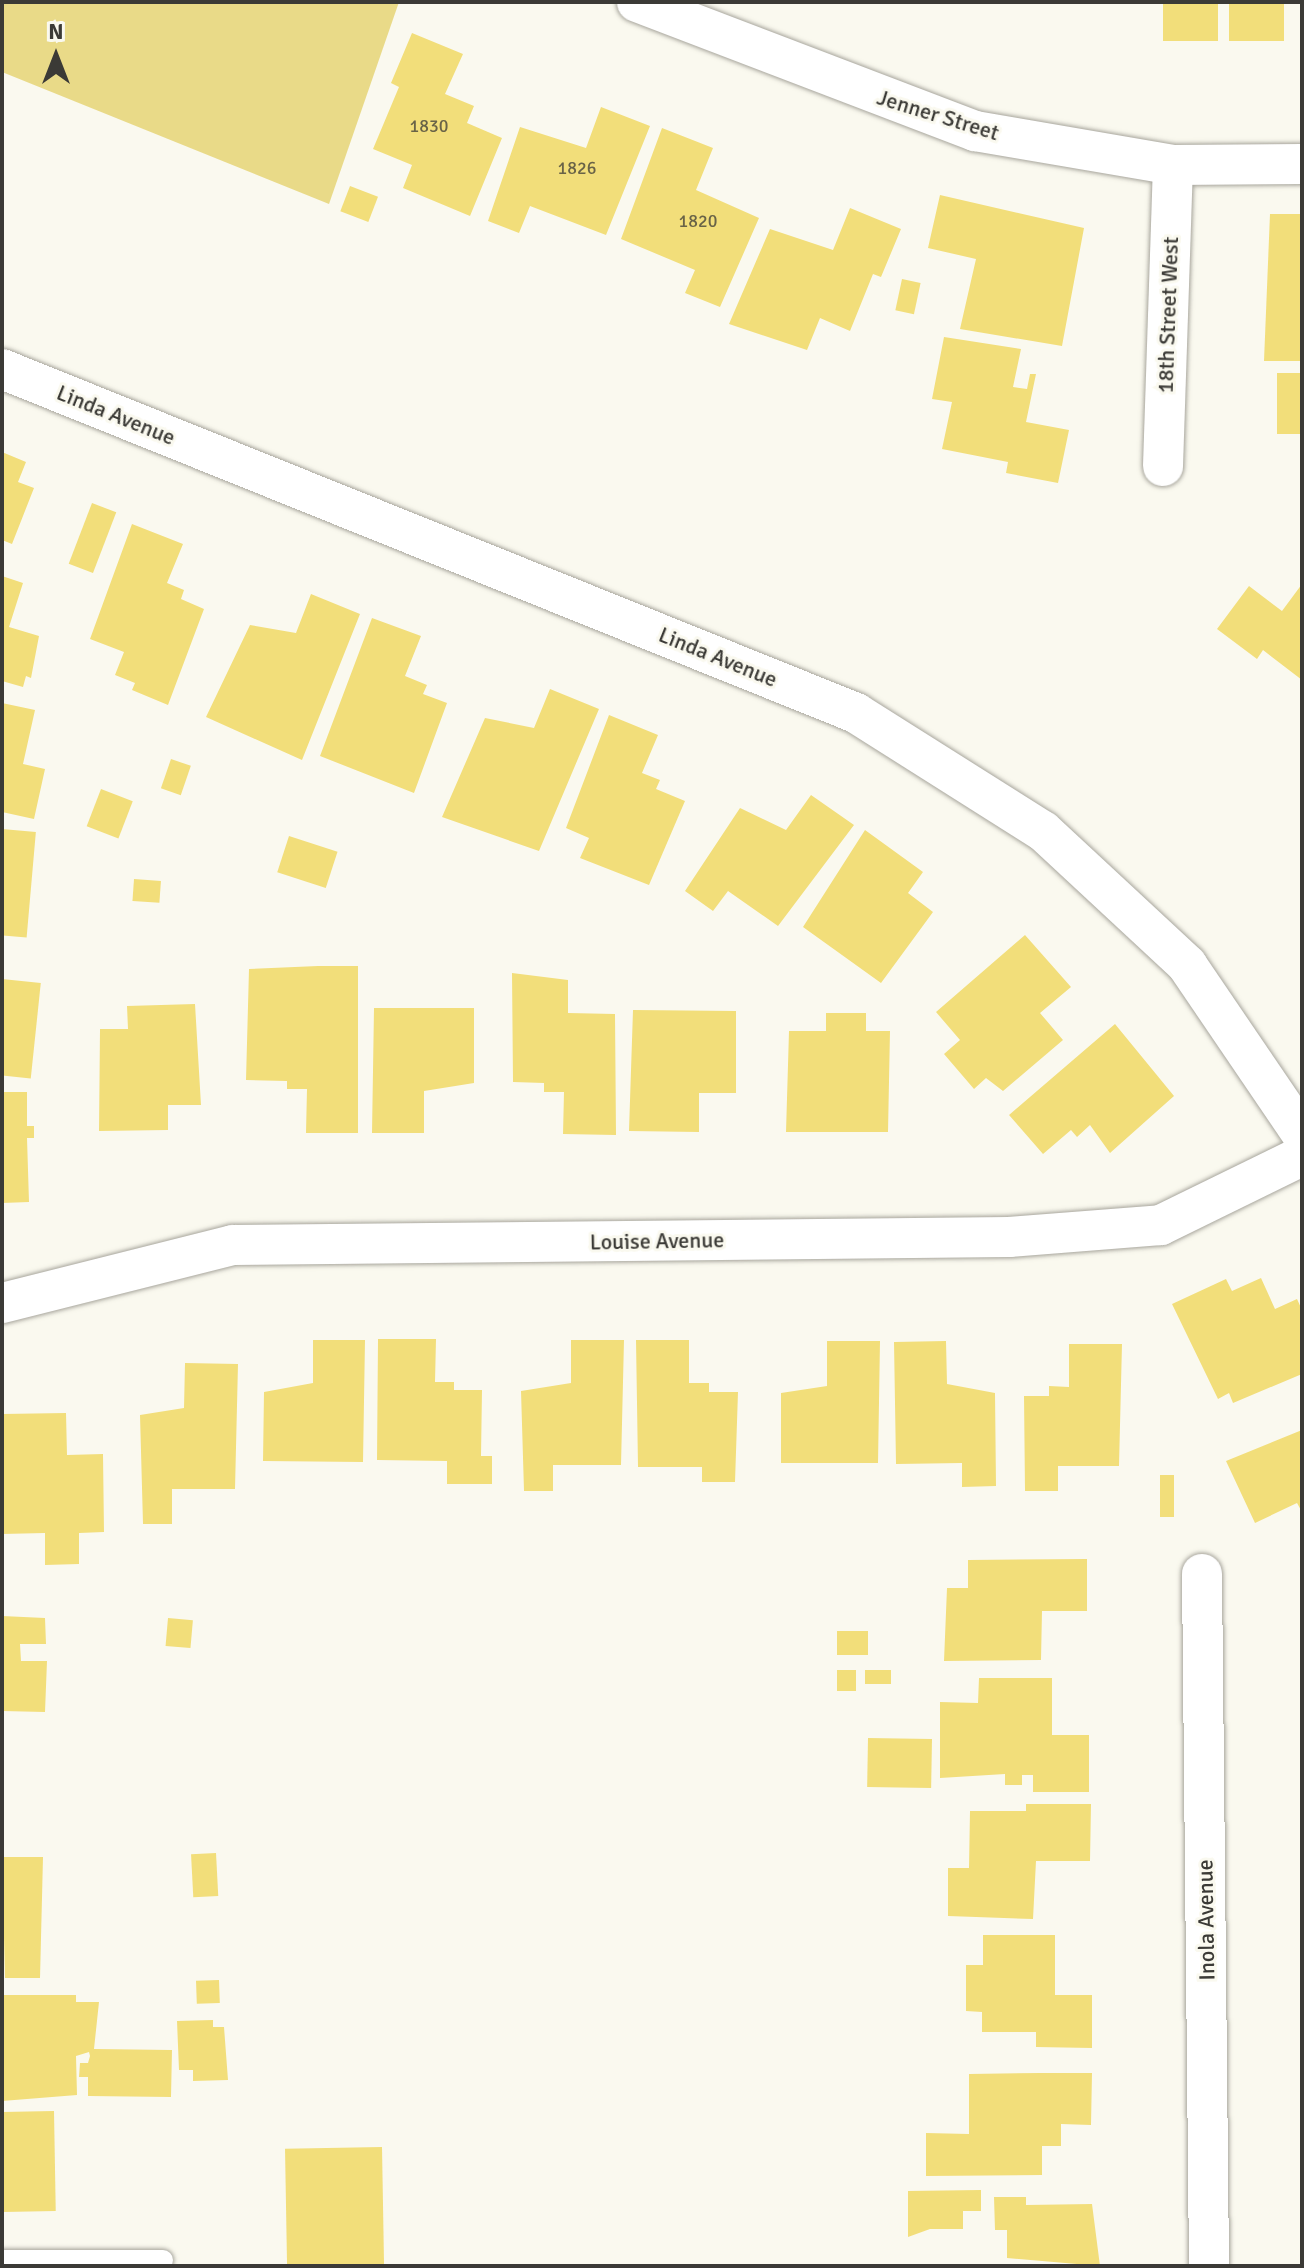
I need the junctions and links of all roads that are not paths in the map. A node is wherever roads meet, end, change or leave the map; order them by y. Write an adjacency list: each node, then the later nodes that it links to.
1 (637, 2): 3 (street, Jenner Street)
2 (1302, 164): 3 (street, Jenner Street)
3 (1173, 165): 5 (street, 18th Street West)
4 (2, 369): 6 (street, Linda Avenue)
5 (1163, 466)
6 (1302, 1134)
7 (1302, 1156): 8 (street, Louise Avenue)
8 (2, 1303)
9 (1202, 1574): 12 (street, Inola Avenue)
10 (2, 2260): 11 (lane)
11 (163, 2260)
12 (1209, 2266)

